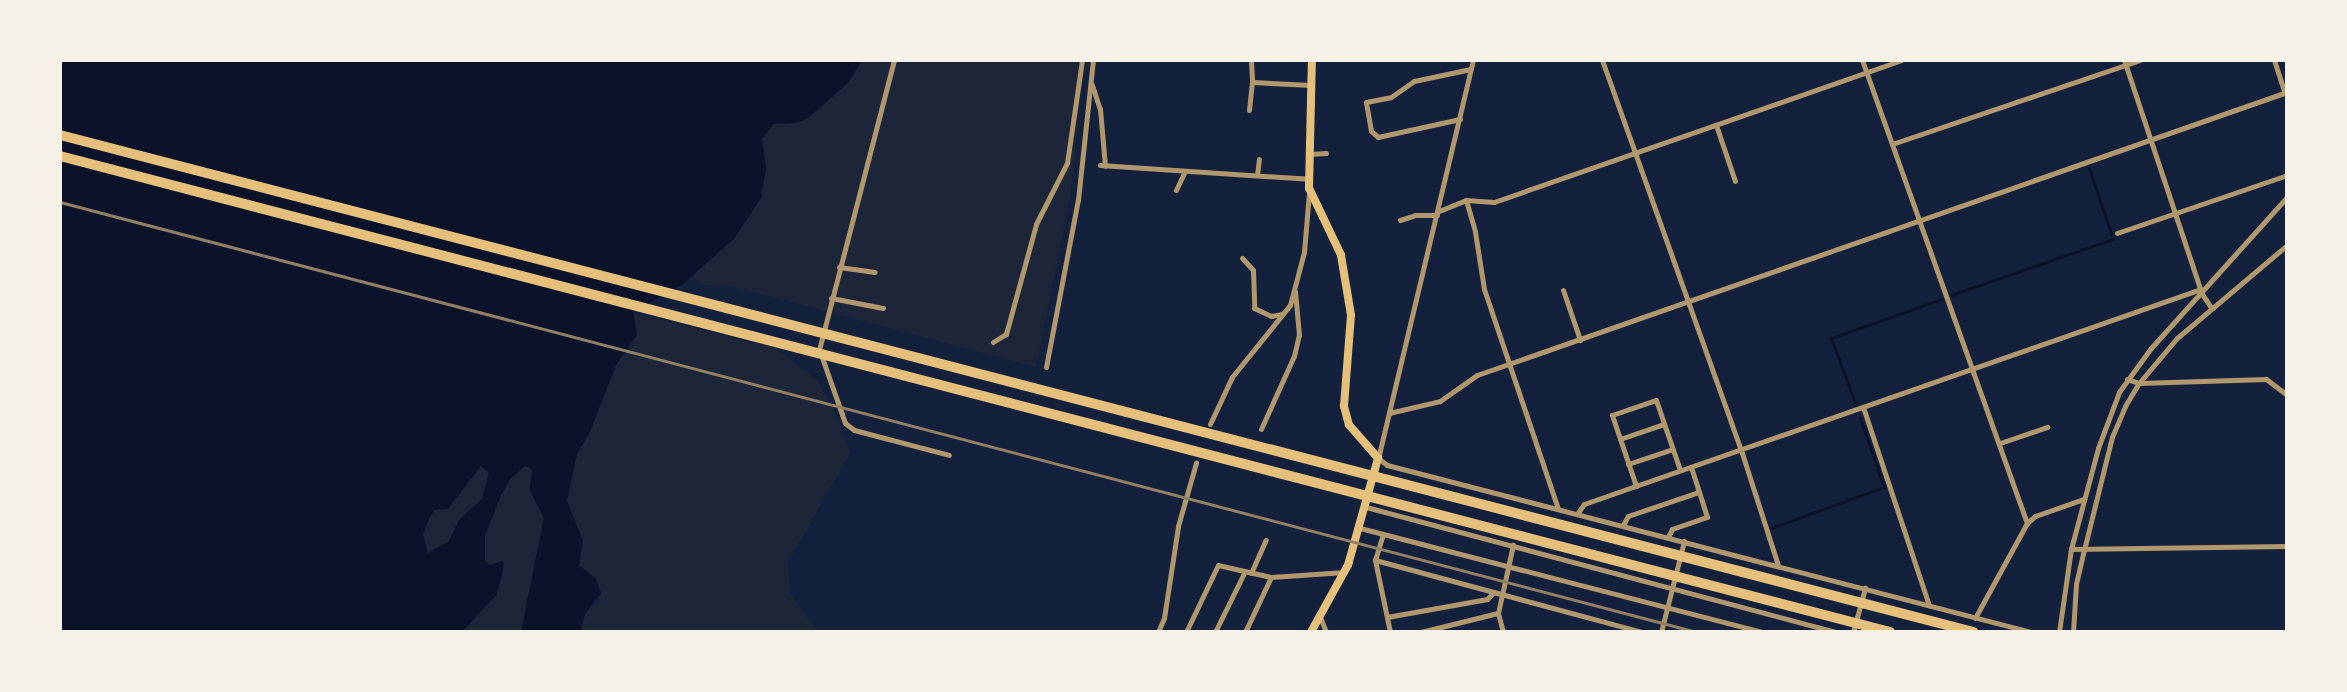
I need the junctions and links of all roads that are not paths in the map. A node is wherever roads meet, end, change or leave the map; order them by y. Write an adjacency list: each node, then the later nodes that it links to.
1 (894, 60): 45 (street)
2 (1082, 60): 56 (street)
3 (1093, 60): 16 (street)
4 (1251, 60): 15 (street)
5 (1312, 60): 17 (main road)
6 (1473, 60): 13 (street)
7 (1602, 60): 26 (street)
8 (1862, 60): 14 (street)
9 (1901, 60): 14 (street)
10 (2140, 60): 12 (street)
11 (2274, 60): 18 (street)
12 (2124, 63): 23 (street); 24 (street)
13 (1471, 69): 20 (street); 20 (street)
14 (1867, 73): 21 (street); 24 (street)
15 (1252, 82): 17 (street); 19 (street)
16 (1091, 83): 30 (street); 58 (street)
17 (1311, 85): 27 (main road)
18 (2286, 92): 23 (street)
19 (1249, 110)
20 (1460, 119): 38 (street)
21 (1716, 125): 26 (street); 33 (street)
22 (60, 135): 129 (highway)
23 (2152, 141): 39 (street); 41 (street)
24 (1892, 144): 41 (street)
25 (1326, 153): 27 (street)
26 (1635, 153): 37 (street); 51 (street)
27 (1309, 154): 34 (main road)
28 (60, 156): 127 (highway)
29 (1259, 159): 31 (street)
30 (1185, 171): 31 (street); 35 (street)
31 (1257, 175): 34 (street)
32 (2287, 175): 39 (street)
33 (1735, 181)
34 (1309, 183): 48 (street); 74 (main road)
35 (1176, 190)
36 (2287, 197): 49 (street)
37 (1466, 200): 38 (street); 57 (street)
38 (1437, 213): 40 (street); 64 (street)
39 (2175, 213): 42 (street); 49 (street)
40 (1400, 220)
41 (1918, 220): 51 (street); 59 (street)
42 (2117, 233)
43 (2287, 245): 52 (street)
44 (1242, 258): 54 (street)
45 (839, 267): 46 (street); 50 (street)
46 (875, 272)
47 (1563, 290): 55 (street)
48 (1295, 291): 54 (street); 68 (street)
49 (2202, 292): 52 (street); 59 (street); 60 (street)
50 (831, 298): 53 (street); 73 (street)
51 (1686, 304): 55 (street); 72 (street)
52 (2210, 306): 61 (street)
53 (883, 308)
54 (1281, 314): 65 (street)
55 (1580, 340): 57 (street)
56 (993, 342)
57 (1509, 365): 64 (street); 83 (street)
58 (1046, 367)
59 (1974, 369): 63 (street); 70 (street)
60 (2127, 379): 61 (street); 81 (street)
61 (2139, 383): 62 (street); 95 (street)
62 (2287, 395)
63 (1863, 407): 72 (street); 106 (street)
64 (1389, 413): 74 (street)
65 (1210, 424)
66 (1664, 424): 69 (street); 69 (street); 71 (street)
67 (2047, 427): 70 (street)
68 (1261, 429)
69 (1620, 439): 76 (street)
70 (2000, 443): 85 (street)
71 (1673, 449): 76 (street); 78 (street)
72 (1741, 450): 77 (street); 97 (street)
73 (949, 455)
74 (1378, 458): 82 (main road); 83 (street)
75 (1196, 463): 113 (street)
76 (1628, 464): 79 (street)
77 (1691, 467): 78 (street); 80 (street)
78 (1680, 471): 79 (street)
79 (1636, 486): 84 (street)
80 (1699, 492): 86 (street); 89 (street)
81 (2084, 499): 85 (street); 94 (street)
82 (1366, 507): 87 (main road); 92 (street)
83 (1558, 509): 84 (street)
84 (1577, 514): 86 (street)
85 (2027, 523): 112 (street)
86 (1623, 525): 89 (street)
87 (1360, 528): 88 (street); 100 (main road)
88 (1383, 534): 96 (street); 98 (street)
89 (1668, 537): 91 (street)
90 (1266, 540): 99 (street)
91 (1684, 541): 97 (street); 102 (street)
92 (1513, 545): 98 (street); 102 (street)
93 (2287, 546): 95 (street)
94 (2071, 549): 95 (street); 131 (street)
95 (2084, 550): 132 (street)
96 (1375, 560): 104 (street); 111 (street)
97 (1778, 565): 103 (street)
98 (1511, 567): 105 (street); 107 (street)
99 (1248, 572): 101 (street); 114 (street); 115 (street)
100 (1345, 572): 101 (street); 110 (main road)
101 (1271, 577): 116 (street)
102 (1672, 587): 107 (street); 125 (street)
103 (1865, 588): 106 (street); 126 (street)
104 (1494, 592): 105 (street); 111 (street)
105 (1503, 595): 109 (street); 122 (street)
106 (1929, 605): 108 (street)
107 (1667, 607): 123 (street); 124 (street)
108 (1949, 611): 112 (street); 128 (street)
109 (1498, 613): 120 (street); 121 (street)
110 (1320, 617): 117 (main road); 118 (street)
111 (1387, 617): 119 (street)
112 (1975, 618): 130 (street)
113 (1158, 632)
114 (1186, 632)
115 (1215, 632)
116 (1245, 632)
117 (1311, 632)
118 (1326, 632)
119 (1390, 632)
120 (1421, 632)
121 (1503, 632)
122 (1641, 632)
123 (1661, 632)
124 (1763, 632)
125 (1836, 632)
126 (1853, 632)
127 (1890, 632)
128 (1944, 632)
129 (1973, 632)
130 (2031, 632)
131 (2059, 632)
132 (2073, 632)

